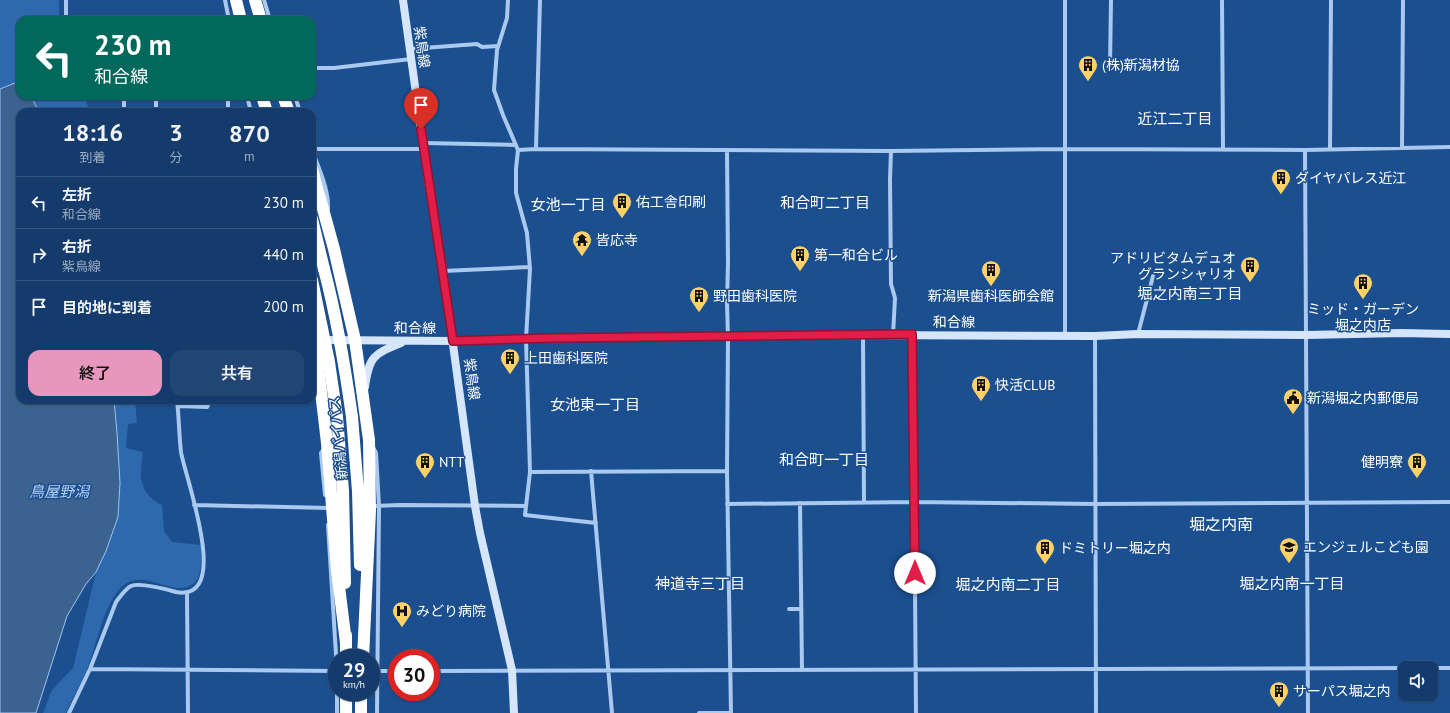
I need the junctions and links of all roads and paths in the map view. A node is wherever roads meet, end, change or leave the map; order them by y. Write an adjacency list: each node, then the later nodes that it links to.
1 (66, 0): 14 (street)
2 (224, 0): 15 (street)
3 (236, 0): 16 (highway)
4 (255, 0): 17 (highway)
5 (264, 0): 18 (street)
6 (403, 0): 20 (main road, 紫鳥線)
7 (508, 0): 19 (street)
8 (540, 0): 28 (street)
9 (1065, 0): 29 (street)
10 (1111, 0): 22 (street)
11 (1222, 0): 30 (street)
12 (1331, 0): 31 (street)
13 (1403, 0): 27 (street)
14 (66, 16)
15 (228, 16)
16 (240, 16)
17 (260, 16)
18 (269, 16)
19 (498, 46): 20 (street); 24 (street)
20 (409, 49): 21 (main road, 紫鳥線)
21 (411, 58): 23 (street); 25 (main road, 紫鳥線)
22 (1110, 67)
23 (316, 68)
24 (516, 145): 25 (street); 33 (street)
25 (424, 146): 32 (street); 43 (main road, 紫鳥線)
26 (1450, 147): 27 (street)
27 (1402, 148): 31 (street)
28 (536, 149): 33 (street); 35 (street)
29 (1065, 149): 30 (street); 36 (street); 51 (street)
30 (1223, 149): 34 (street)
31 (1330, 149): 34 (street)
32 (316, 150)
33 (518, 150): 41 (street)
34 (1305, 150): 52 (street)
35 (727, 151): 36 (street); 56 (street)
36 (891, 151): 47 (street)
37 (316, 161): 39 (street)
38 (316, 184): 39 (highway)
39 (327, 224): 42 (highway)
40 (316, 236): 92 (highway, 新潟バイパス, bridge)
41 (530, 266): 43 (street); 57 (street)
42 (339, 268): 54 (highway); 58 (highway)
43 (443, 271): 60 (main road, 紫鳥線)
44 (1153, 276): 49 (street)
45 (316, 299): 89 (highway, 新潟バイパス, bridge)
46 (863, 334): 47 (main road, 和合線); 56 (main road, 和合線); 75 (street)
47 (893, 334): 48 (main road, 和合線)
48 (912, 334): 51 (main road, 和合線); 71 (street)
49 (1138, 334): 52 (main road, 和合線); 53 (main road, 和合線)
50 (1450, 334): 52 (main road, 和合線)
51 (1065, 335): 53 (main road, 和合線)
52 (1306, 335): 72 (street)
53 (1095, 336): 77 (street)
54 (316, 337)
55 (316, 337): 58 (main road, 和合線)
56 (728, 337): 57 (main road, 和合線); 69 (street)
57 (526, 339): 60 (main road, 和合線); 70 (street)
58 (355, 340): 59 (main road, 和合線); 62 (highway); 65 (highway)
59 (406, 341): 60 (main road, 和合線); 65 (main road)
60 (453, 341): 80 (main road, 紫鳥線)
61 (316, 358): 62 (highway)
62 (322, 400): 67 (highway)
63 (208, 404): 64 (street)
64 (178, 406): 78 (street)
65 (365, 411): 66 (highway)
66 (369, 440): 79 (street); 93 (highway)
67 (327, 443): 82 (street); 89 (highway)
68 (591, 471): 69 (street); 70 (street); 85 (street)
69 (727, 471): 76 (street)
70 (530, 472): 81 (street)
71 (915, 502): 75 (street); 77 (street); 106 (street)
72 (1308, 502): 73 (street); 77 (street); 98 (street)
73 (1450, 502)
74 (800, 503): 75 (street); 76 (street); 88 (street)
75 (864, 503)
76 (727, 504): 104 (street)
77 (1096, 504): 107 (street)
78 (194, 505): 82 (street); 86 (street)
79 (377, 506): 80 (street); 94 (street)
80 (475, 506): 81 (street); 102 (main road, 紫鳥線)
81 (526, 506): 85 (street)
82 (328, 508): 83 (street)
83 (327, 516)
84 (327, 523): 90 (street)
85 (596, 523): 103 (street)
86 (187, 593): 99 (street); 100 (street)
87 (789, 609): 88 (street)
88 (801, 609): 105 (street)
89 (346, 643): 91 (highway, 新潟バイパス)
90 (336, 649)
91 (346, 649)
92 (362, 649)
93 (362, 649)
94 (376, 649)
95 (1398, 668): 98 (street)
96 (1438, 668): 97 (street)
97 (1450, 668)
98 (1308, 669): 107 (street); 125 (street)
99 (90, 670): 100 (street); 113 (street)
100 (187, 670): 108 (street); 114 (street)
101 (440, 670): 102 (street)
102 (512, 670): 103 (street); 119 (main road, 紫鳥線)
103 (608, 670): 104 (street); 120 (street)
104 (730, 670): 105 (street); 122 (street)
105 (802, 670): 106 (street)
106 (915, 670): 107 (street); 123 (street)
107 (1096, 670): 124 (street)
108 (328, 671)
109 (336, 701): 115 (street)
110 (346, 701): 116 (highway)
111 (361, 701): 117 (highway)
112 (377, 701): 118 (street)
113 (69, 713)
114 (188, 713)
115 (336, 713)
116 (346, 713)
117 (361, 713)
118 (377, 713)
119 (514, 713)
120 (612, 713)
121 (699, 713): 122 (street)
122 (731, 713)
123 (916, 713)
124 (1096, 713)
125 (1308, 713)

